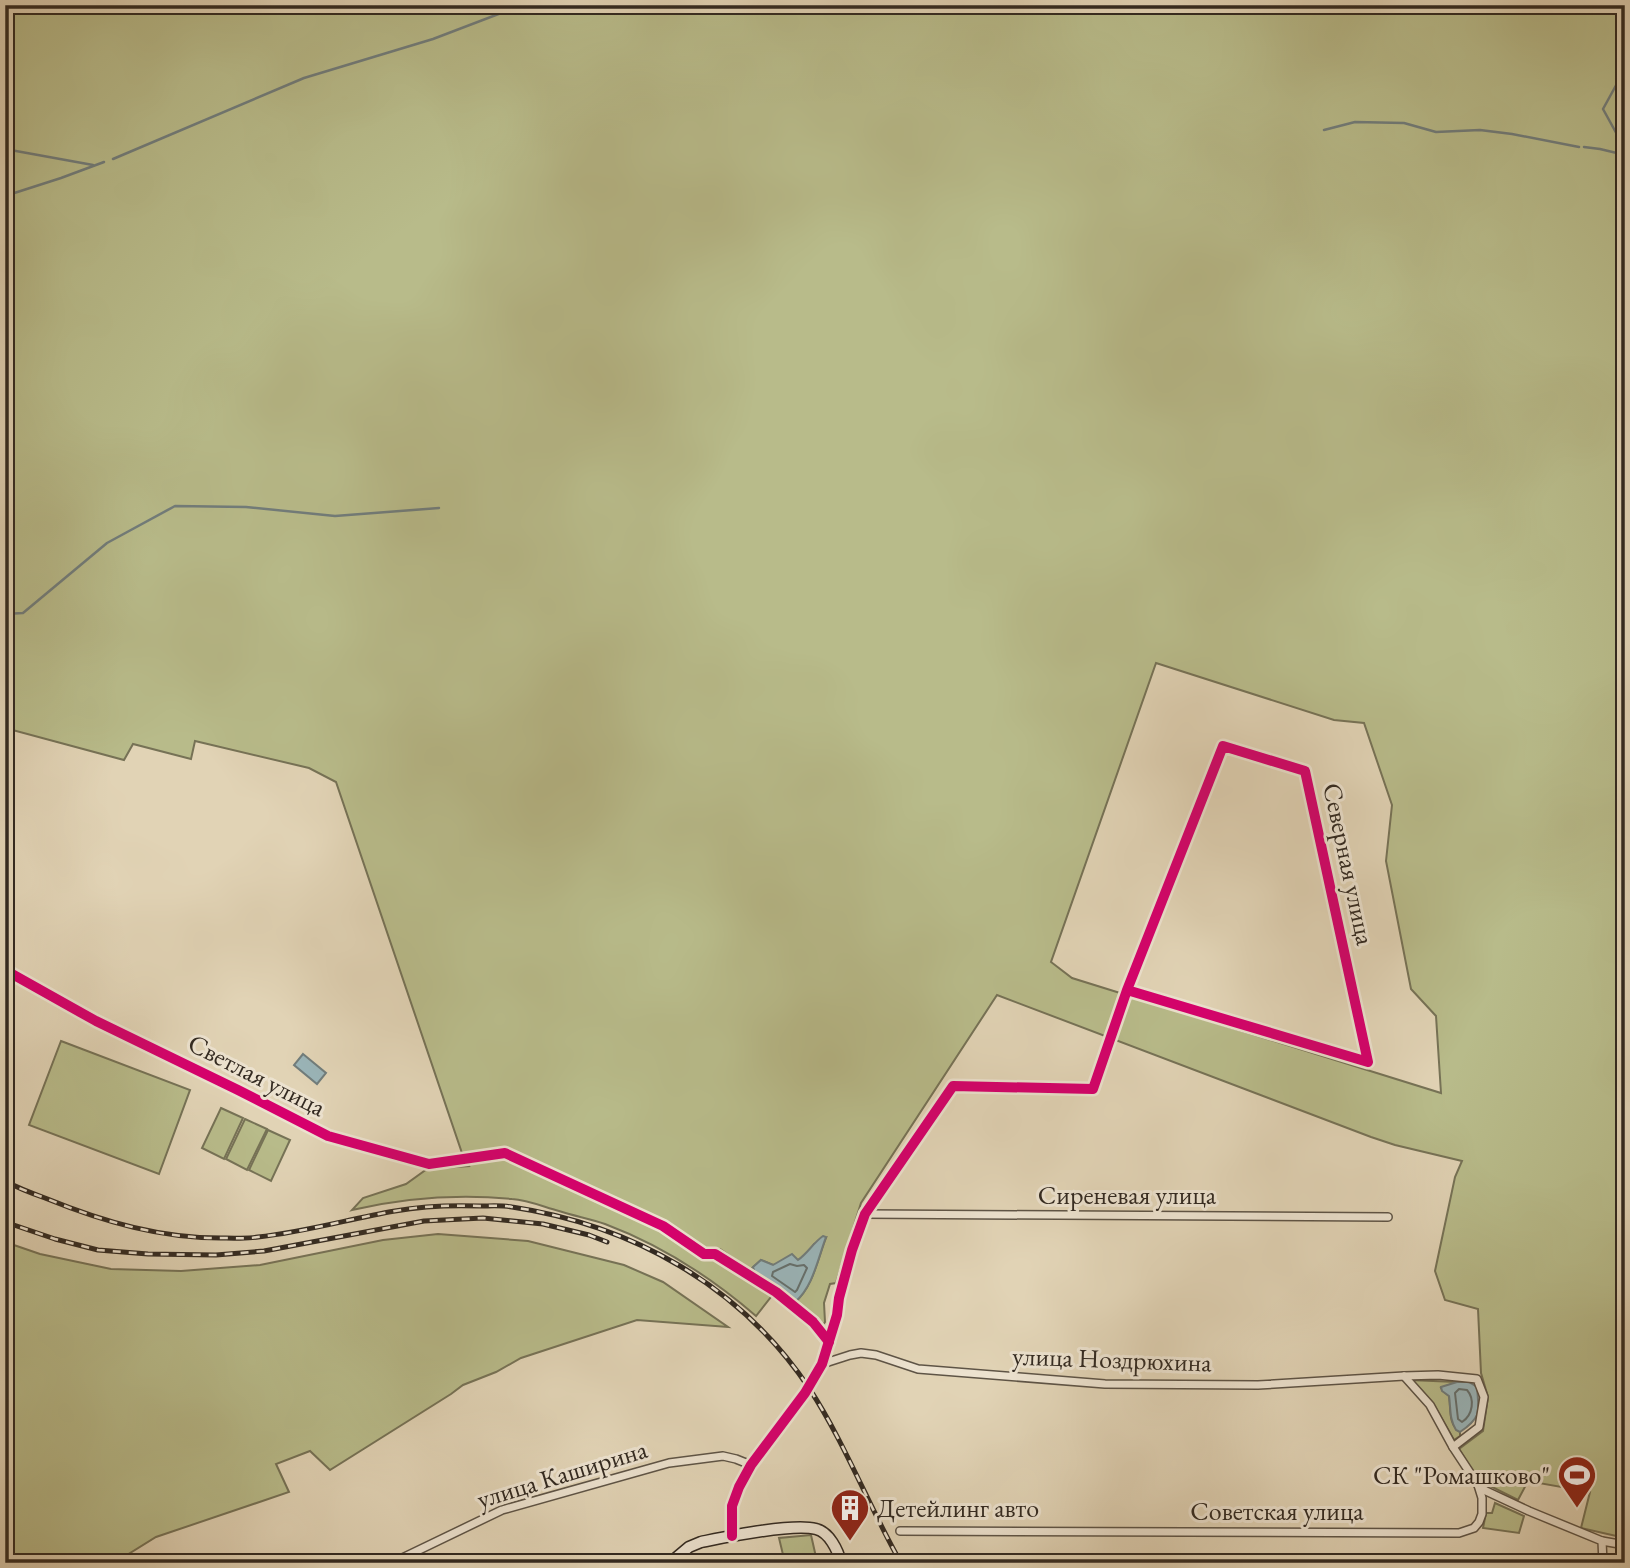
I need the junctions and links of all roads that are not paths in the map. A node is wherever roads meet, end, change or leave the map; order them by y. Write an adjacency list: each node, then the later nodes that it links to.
1 (5, 970): 5 (street, Светлая улица)
2 (1127, 990): 2 (street, Северная улица); 3 (street)
3 (865, 1214): 4 (street, Сиреневая улица); 5 (street)
4 (1388, 1217)
5 (830, 1342): 6 (street)
6 (821, 1364): 7 (street, улица Ноздрюхина); 9 (street)
7 (1404, 1376): 8 (street, Советская улица); 8 (street, улица Ноздрюхина)
8 (1453, 1447): 10 (street, Советская улица)
9 (751, 1465): 12 (street); 15 (street, улица Каширина)
10 (1478, 1485): 11 (street, Советская улица); 13 (street)
11 (900, 1531)
12 (732, 1536): 16 (street); 17 (street)
13 (1602, 1541): 14 (street); 18 (street)
14 (1625, 1545)
15 (392, 1563)
16 (670, 1563)
17 (841, 1563)
18 (1603, 1563)

